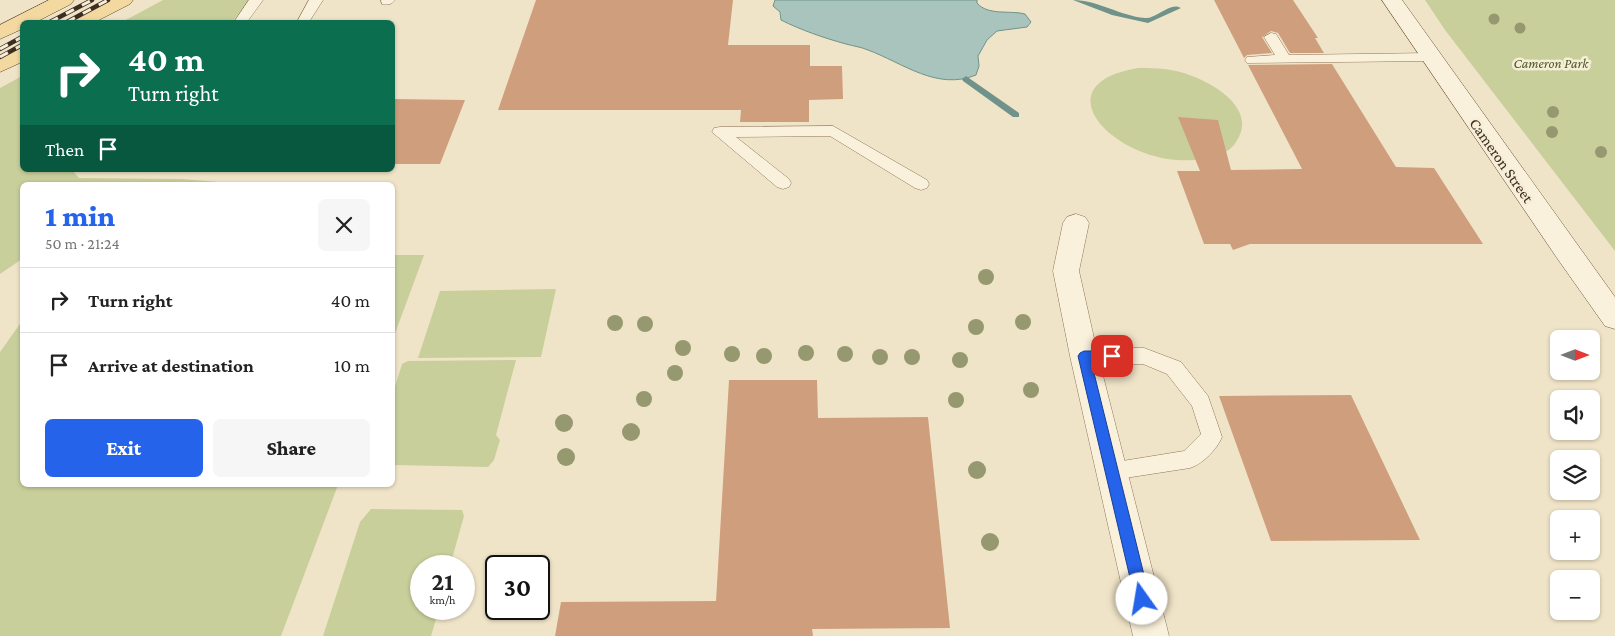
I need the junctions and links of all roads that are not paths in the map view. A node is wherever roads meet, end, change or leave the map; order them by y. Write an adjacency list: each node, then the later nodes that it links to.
1 (64, 0): 6 (main road)
2 (123, 0): 7 (main road)
3 (256, 0): 8 (lane)
4 (316, 0): 9 (lane)
5 (1392, 0): 14 (street, Cameron Street)
6 (24, 20)
7 (85, 20)
8 (241, 20)
9 (304, 20)
10 (20, 22): 11 (main road)
11 (0, 32)
12 (1271, 37): 15 (lane)
13 (20, 55): 17 (main road)
14 (1431, 57): 15 (lane); 21 (street, Cameron Street)
15 (1284, 59): 16 (lane)
16 (1252, 60)
17 (0, 66)
18 (783, 183): 19 (lane)
19 (921, 184)
20 (1076, 223): 22 (street)
21 (1615, 318)
22 (1084, 356): 23 (street); 23 (lane)
23 (1112, 471): 24 (street)
24 (1151, 636)

